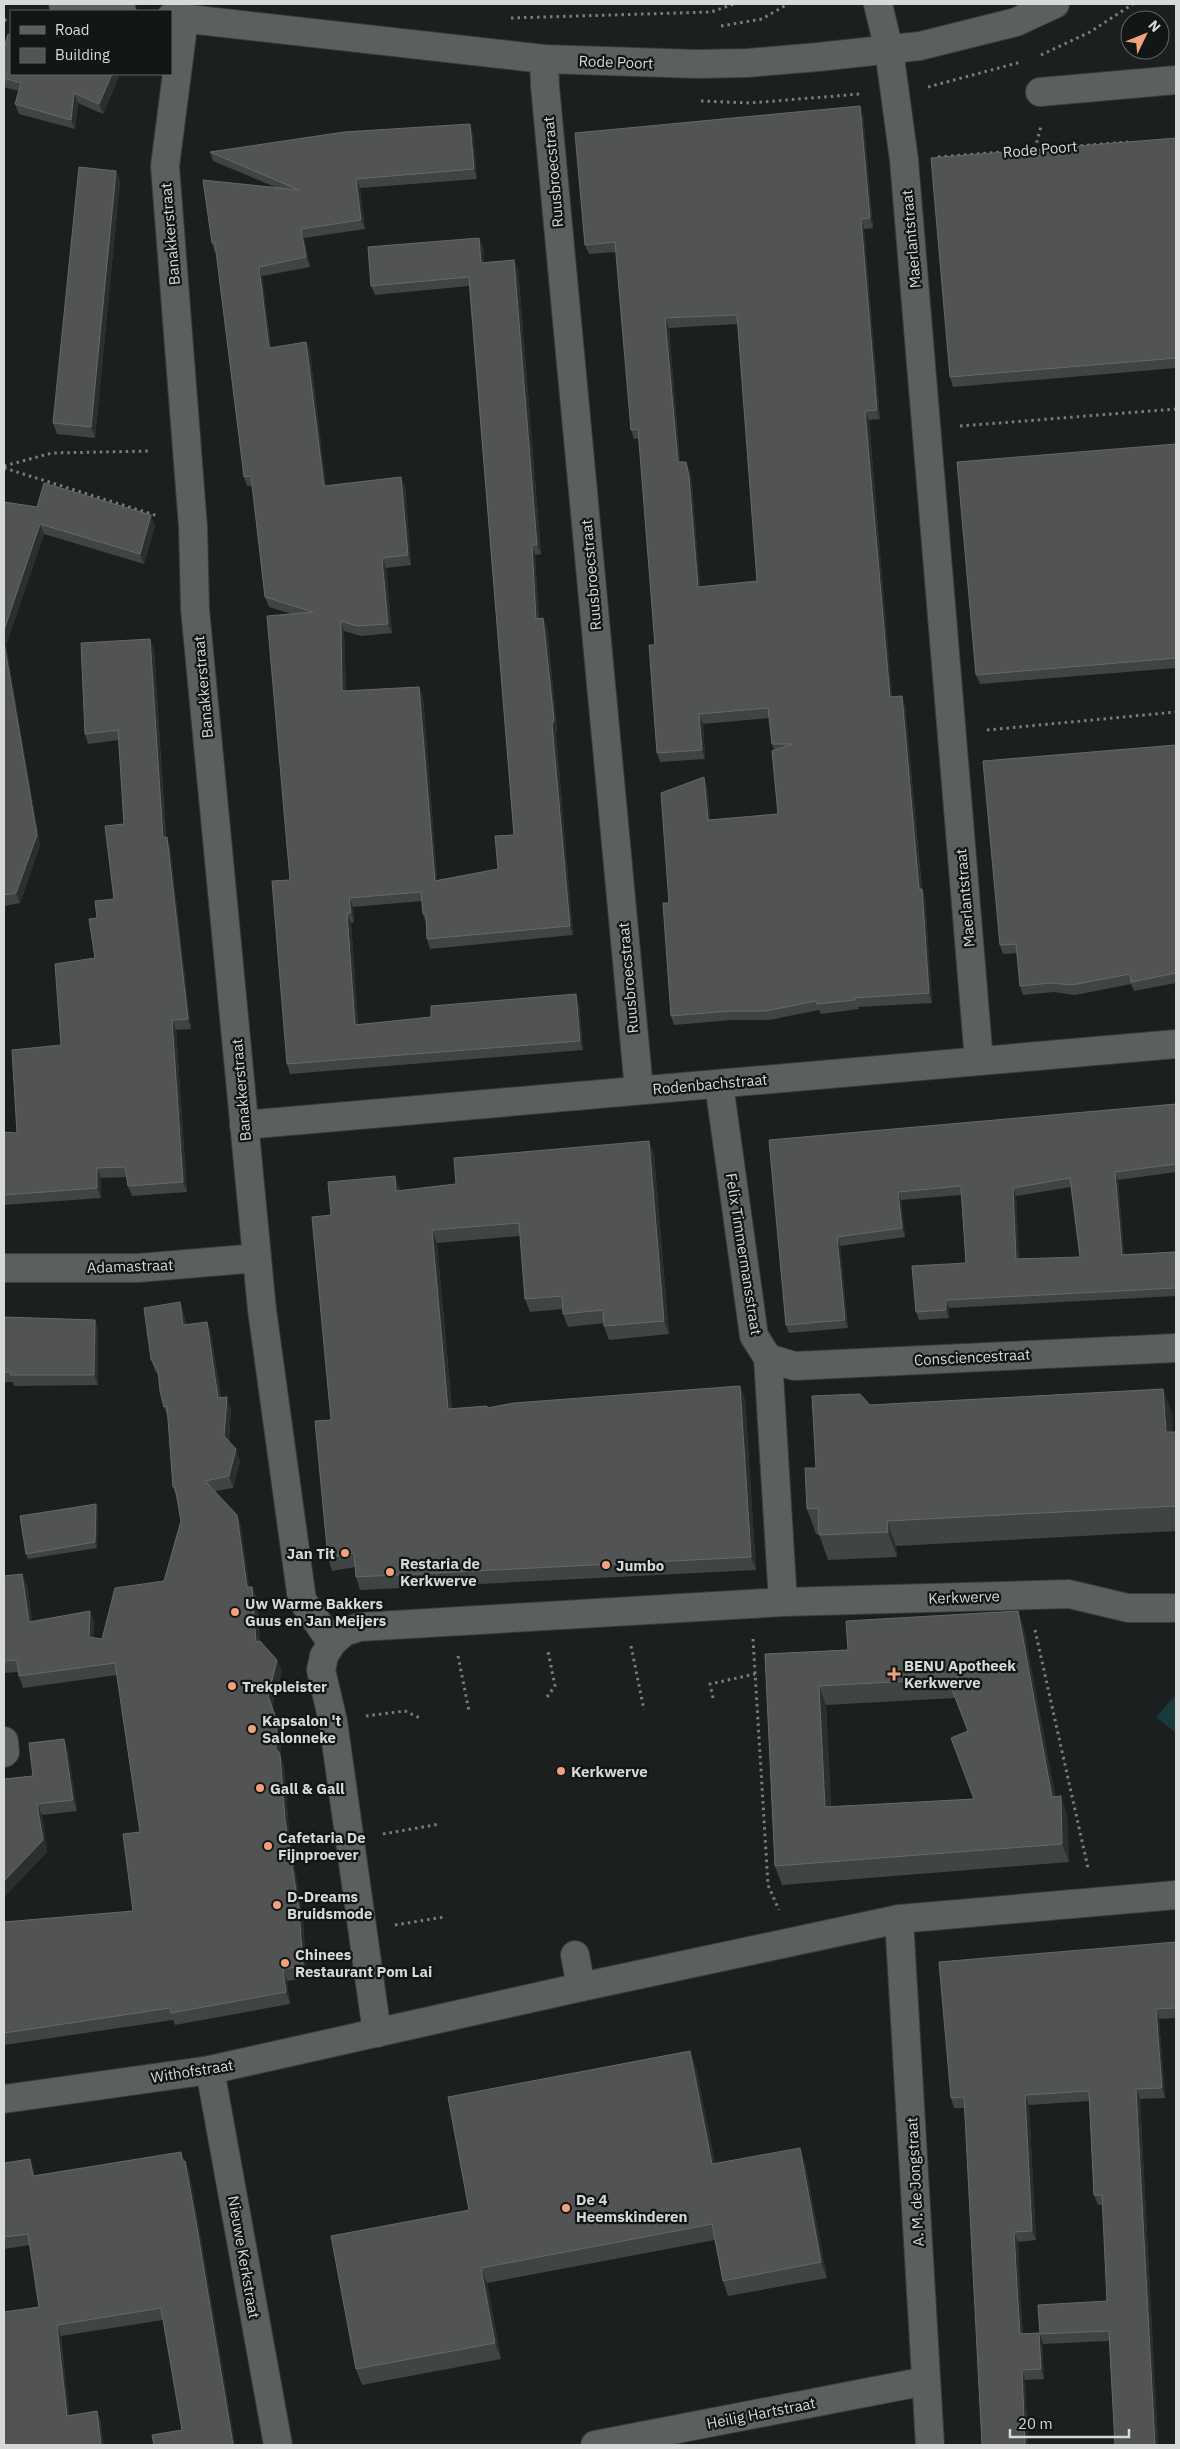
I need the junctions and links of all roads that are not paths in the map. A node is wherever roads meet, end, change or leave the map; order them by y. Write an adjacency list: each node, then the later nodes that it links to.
1 (63, 4): 4 (street)
2 (878, 4): 6 (street, Maerlantstraat)
3 (1055, 4): 6 (street, Rode Poort)
4 (114, 10)
5 (178, 18): 7 (street, Rode Poort); 14 (street, Banakkerstraat)
6 (889, 50): 7 (street, Rode Poort); 11 (street, Maerlantstraat)
7 (544, 59): 13 (street, Ruusbroecstraat)
8 (1176, 80): 9 (street)
9 (1040, 92)
10 (1176, 1044): 11 (street, Rodenbachstraat)
11 (979, 1061): 12 (street, Rodenbachstraat)
12 (719, 1084): 13 (street, Rodenbachstraat); 18 (street, Felix Timmermansstraat)
13 (639, 1090): 14 (street, Rodenbachstraat)
14 (244, 1125): 15 (street, Banakkerstraat)
15 (257, 1258): 16 (street, Adamastraat); 21 (street, Banakkerstraat)
16 (4, 1268)
17 (1176, 1348): 18 (street, Consciencestraat)
18 (768, 1358): 19 (street, Felix Timmermansstraat)
19 (783, 1602): 20 (street, Kerkwerve); 21 (street, Kerkwerve)
20 (1176, 1608)
21 (332, 1643): 28 (street)
22 (4, 1741): 23 (street)
23 (4, 1753)
24 (1176, 1894): 25 (street)
25 (899, 1920): 27 (street); 31 (street, A. M. de Jongstraat)
26 (576, 1955): 27 (street)
27 (581, 1987): 28 (street)
28 (378, 2033): 29 (street, Withofstraat)
29 (210, 2070): 30 (street, Withofstraat); 32 (street, Nieuwe Kerkstraat)
30 (4, 2099)
31 (926, 2381): 33 (street, Heilig Hartstraat); 34 (street, A. M. de Jongstraat)
32 (278, 2445)
33 (595, 2445)
34 (930, 2445)

